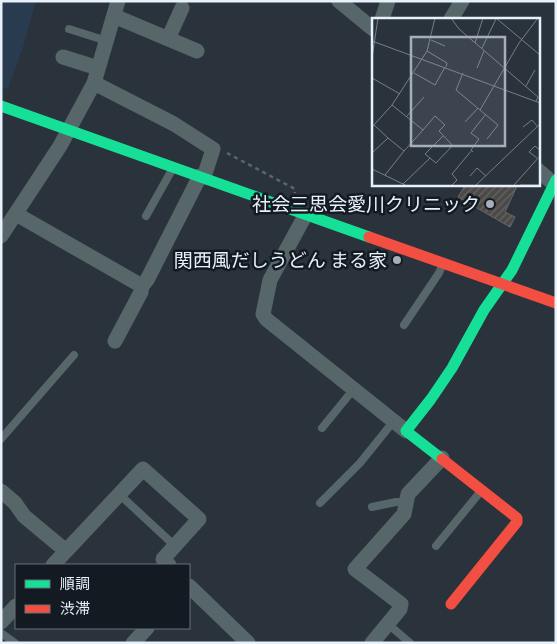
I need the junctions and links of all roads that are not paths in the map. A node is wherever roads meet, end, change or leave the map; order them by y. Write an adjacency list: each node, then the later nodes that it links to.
1 (339, 1): 8 (street)
2 (388, 1): 6 (street)
3 (462, 1): 7 (street)
4 (116, 8): 10 (street); 11 (street)
5 (182, 8): 10 (street)
6 (382, 18)
7 (452, 18)
8 (372, 28)
9 (69, 29): 11 (lane)
10 (168, 39): 12 (street)
11 (107, 41): 14 (street)
12 (198, 51)
13 (63, 57): 14 (street)
14 (96, 75): 16 (street); 19 (street)
15 (1, 106): 16 (street)
16 (69, 129): 17 (street); 21 (street)
17 (174, 166): 19 (street); 23 (lane)
18 (540, 172): 20 (street)
19 (202, 176): 22 (street); 27 (street)
20 (555, 183): 26 (street)
21 (16, 214): 24 (street); 27 (street)
22 (306, 214): 25 (street); 33 (street)
23 (146, 216)
24 (1, 236)
25 (444, 263): 26 (street); 29 (lane)
26 (501, 284): 28 (street); 37 (street)
27 (142, 286): 30 (street)
28 (556, 303)
29 (404, 325)
30 (115, 341)
31 (74, 355): 34 (lane)
32 (34, 385): 34 (lane)
33 (353, 390): 35 (street); 36 (lane)
34 (42, 392): 38 (lane)
35 (394, 422): 37 (street); 41 (lane)
36 (322, 428)
37 (406, 431): 39 (street)
38 (1, 439)
39 (442, 458): 42 (street); 45 (street)
40 (343, 468): 41 (lane)
41 (349, 474): 46 (lane)
42 (482, 489): 49 (lane); 56 (street)
43 (1, 491): 52 (street)
44 (119, 494): 50 (lane); 50 (street); 52 (street)
45 (406, 502): 47 (lane); 59 (street)
46 (320, 504)
47 (372, 507)
48 (436, 530): 49 (lane)
49 (444, 535): 51 (lane)
50 (175, 546): 54 (street)
51 (436, 546)
52 (66, 551): 53 (street)
53 (54, 564)
54 (168, 564)
55 (190, 587): 62 (street)
56 (450, 604)
57 (15, 607): 58 (street)
58 (1, 622)
59 (388, 624): 65 (street); 66 (lane)
60 (146, 629): 64 (street)
61 (1, 633): 63 (lane)
62 (247, 642)
63 (15, 643)
64 (133, 643)
65 (372, 643)
66 (410, 643)

